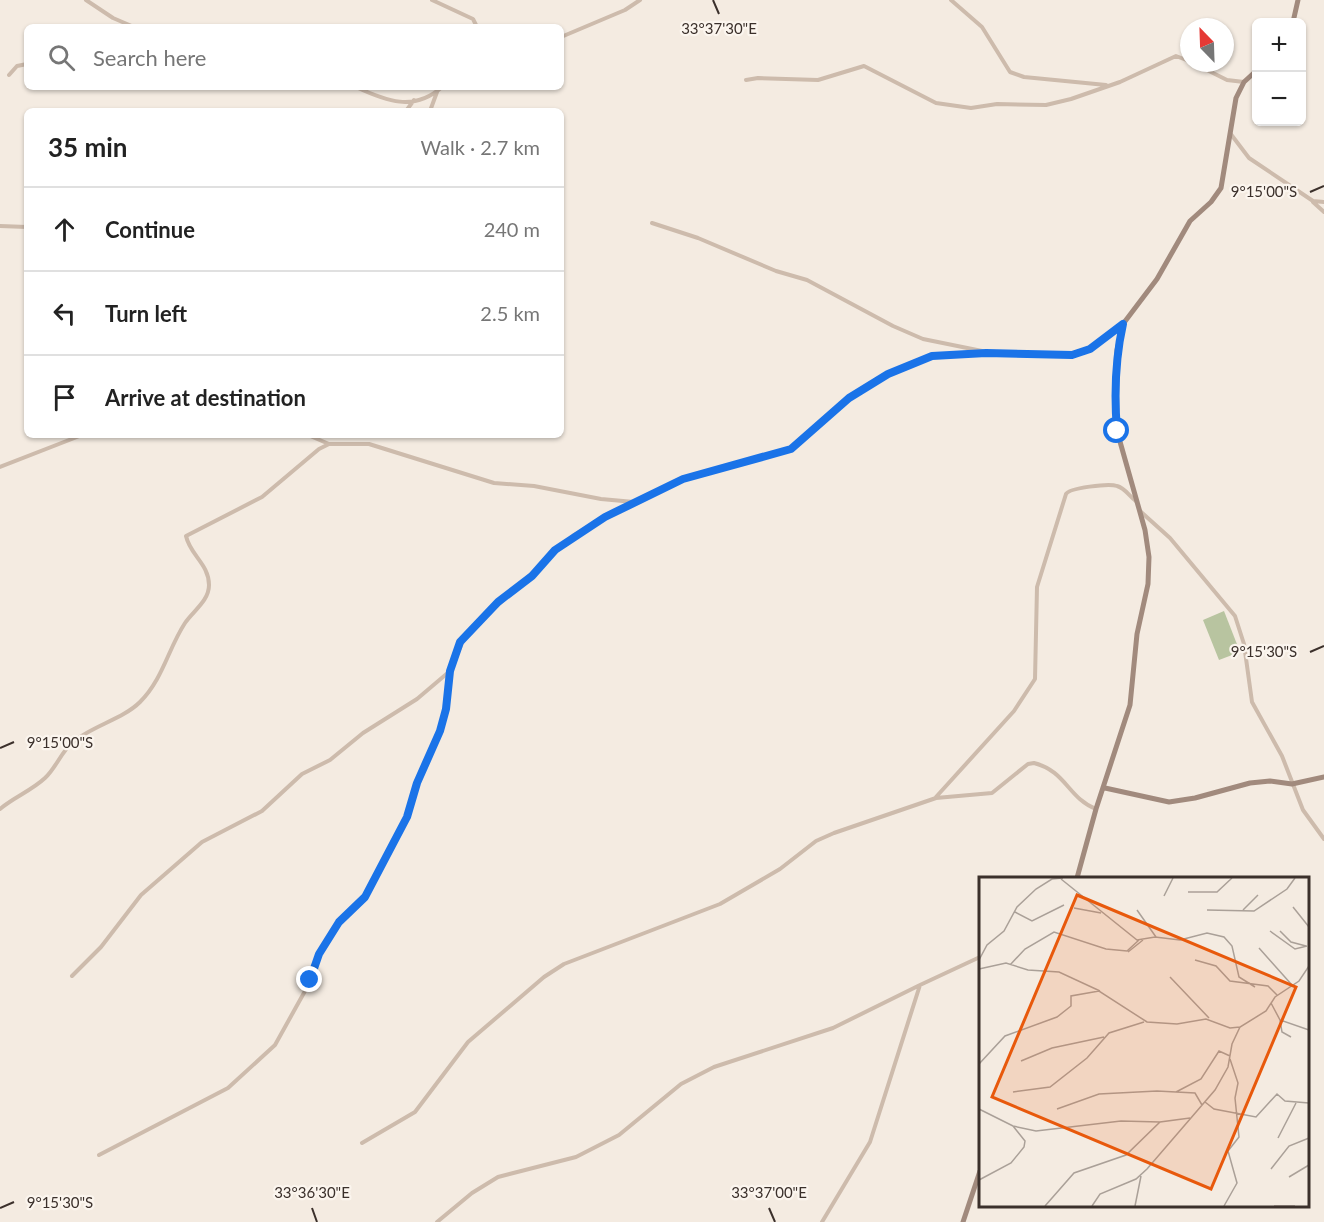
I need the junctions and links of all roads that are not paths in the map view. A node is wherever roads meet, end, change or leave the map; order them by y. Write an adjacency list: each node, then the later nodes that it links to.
1 (86, 0): 7 (street)
2 (432, 0): 8 (street)
3 (640, 0): 9 (street)
4 (951, 0): 17 (street)
5 (1298, 0): 6 (street)
6 (1294, 18)
7 (127, 24)
8 (476, 24)
9 (564, 36)
10 (1180, 58): 17 (street)
11 (24, 65): 14 (street)
12 (1211, 72): 16 (street)
13 (1256, 72): 16 (street)
14 (9, 75)
15 (746, 80): 17 (street)
16 (1244, 82): 23 (street)
17 (1110, 85)
18 (363, 90): 20 (street)
19 (438, 91): 20 (street); 22 (street)
20 (414, 99): 21 (street)
21 (408, 108)
22 (431, 108)
23 (1230, 132): 24 (street); 30 (street)
24 (1313, 201): 25 (street); 26 (street)
25 (1324, 202)
26 (1324, 212)
27 (652, 223): 31 (street)
28 (0, 226): 29 (street)
29 (24, 227)
30 (1123, 324): 31 (street); 36 (street)
31 (986, 353): 37 (street)
32 (74, 438): 35 (street)
33 (315, 438): 34 (street)
34 (329, 444): 37 (street); 45 (street)
35 (0, 467)
36 (1136, 501): 38 (street); 43 (street)
37 (634, 502): 39 (street)
38 (1140, 511): 41 (street); 42 (street)
39 (450, 671): 49 (street); 52 (street)
40 (1324, 777): 41 (street)
41 (1292, 784): 42 (street); 46 (street)
42 (1105, 788): 44 (street)
43 (936, 798): 44 (street); 51 (street)
44 (1096, 809): 47 (street)
45 (0, 810)
46 (1324, 839)
47 (1078, 877)
48 (979, 958): 50 (street)
49 (72, 976)
50 (920, 985): 54 (street); 55 (street)
51 (362, 1143)
52 (99, 1155)
53 (979, 1177): 56 (street)
54 (436, 1222)
55 (822, 1222)
56 (963, 1222)

